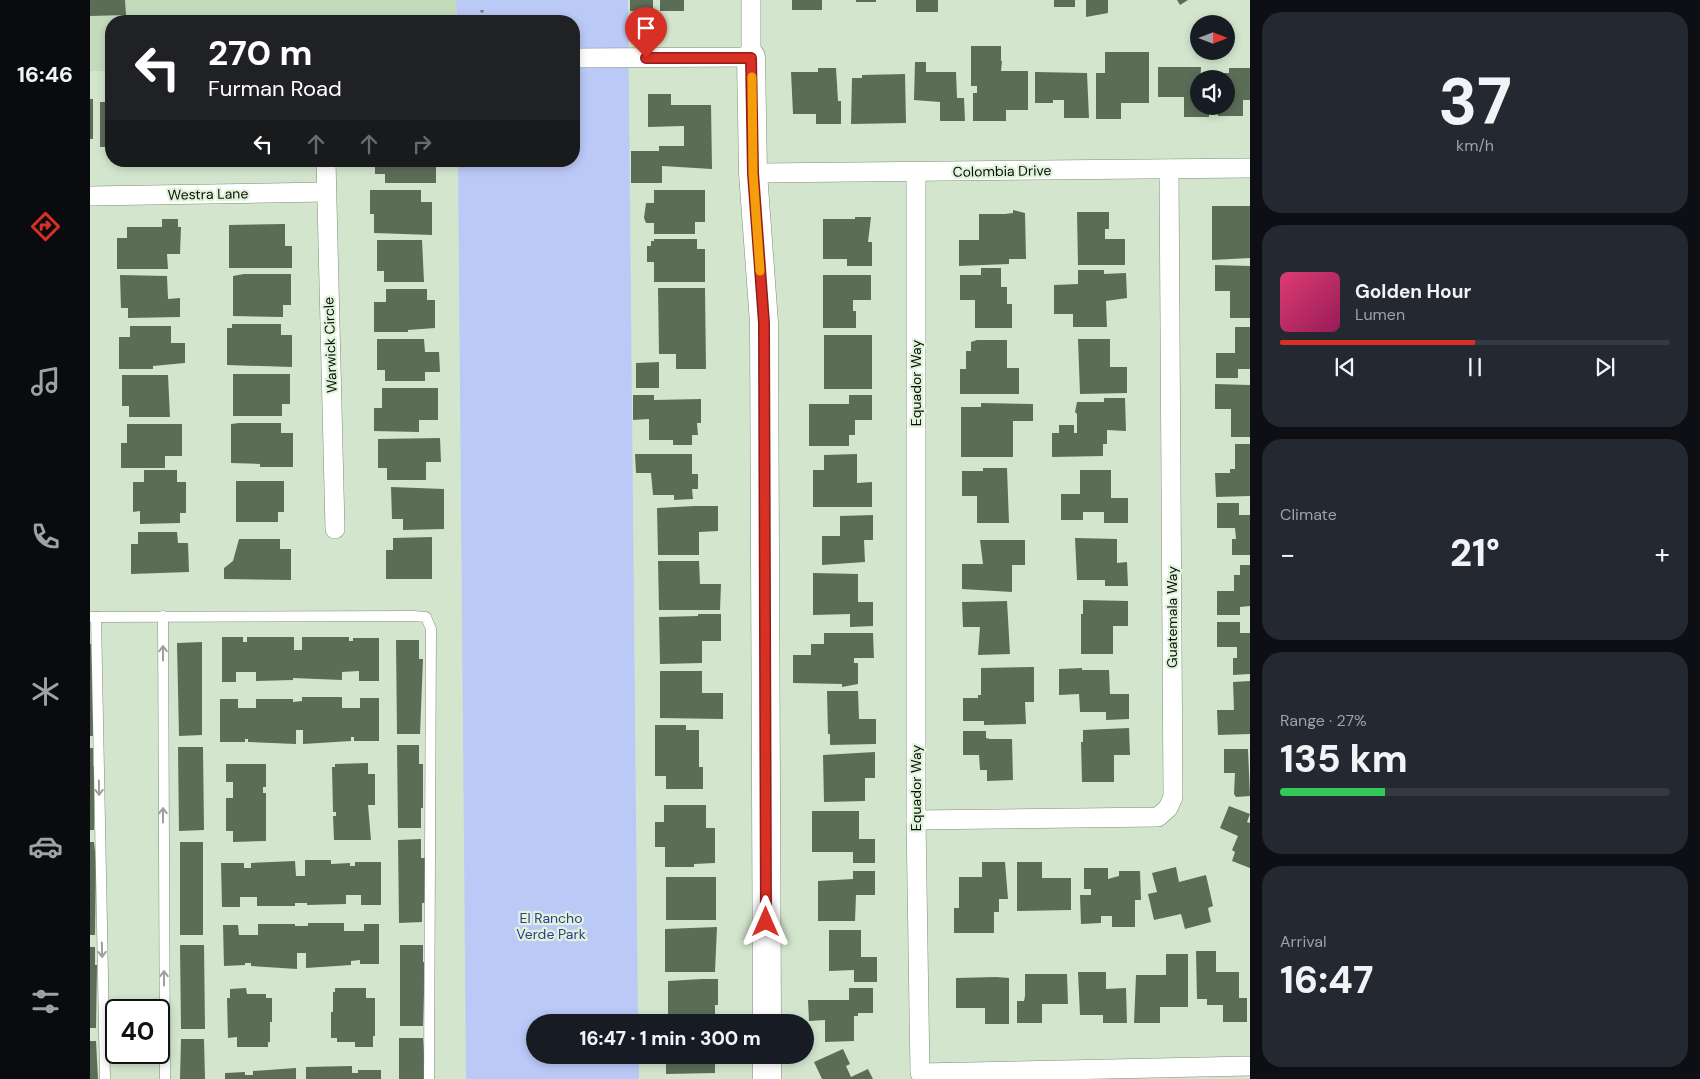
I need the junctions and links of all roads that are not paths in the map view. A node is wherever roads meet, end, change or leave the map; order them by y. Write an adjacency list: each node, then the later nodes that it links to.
1 (751, 0): 3 (street)
2 (580, 58): 3 (street)
3 (751, 58): 7 (street)
4 (326, 167): 9 (street, Warwick Circle)
5 (1250, 168): 6 (street, Colombia Drive)
6 (1169, 169): 8 (street, Colombia Drive); 14 (street, Guatemala Way)
7 (753, 173): 8 (street, Colombia Drive); 16 (street)
8 (916, 173): 14 (street, Equador Way)
9 (326, 192): 10 (street, Westra Lane); 11 (street, Warwick Circle)
10 (90, 196)
11 (335, 529)
12 (93, 616): 13 (lane); 17 (lane, one-way to 17)
13 (163, 616): 15 (lane, one-way to 13); 23 (lane)
14 (916, 820): 20 (street, Equador Way)
15 (162, 999)
16 (767, 1014)
17 (104, 1039): 21 (lane)
18 (164, 1064): 22 (lane)
19 (767, 1064): 24 (street)
20 (1250, 1066)
21 (105, 1079)
22 (165, 1079)
23 (429, 1079)
24 (767, 1079)

